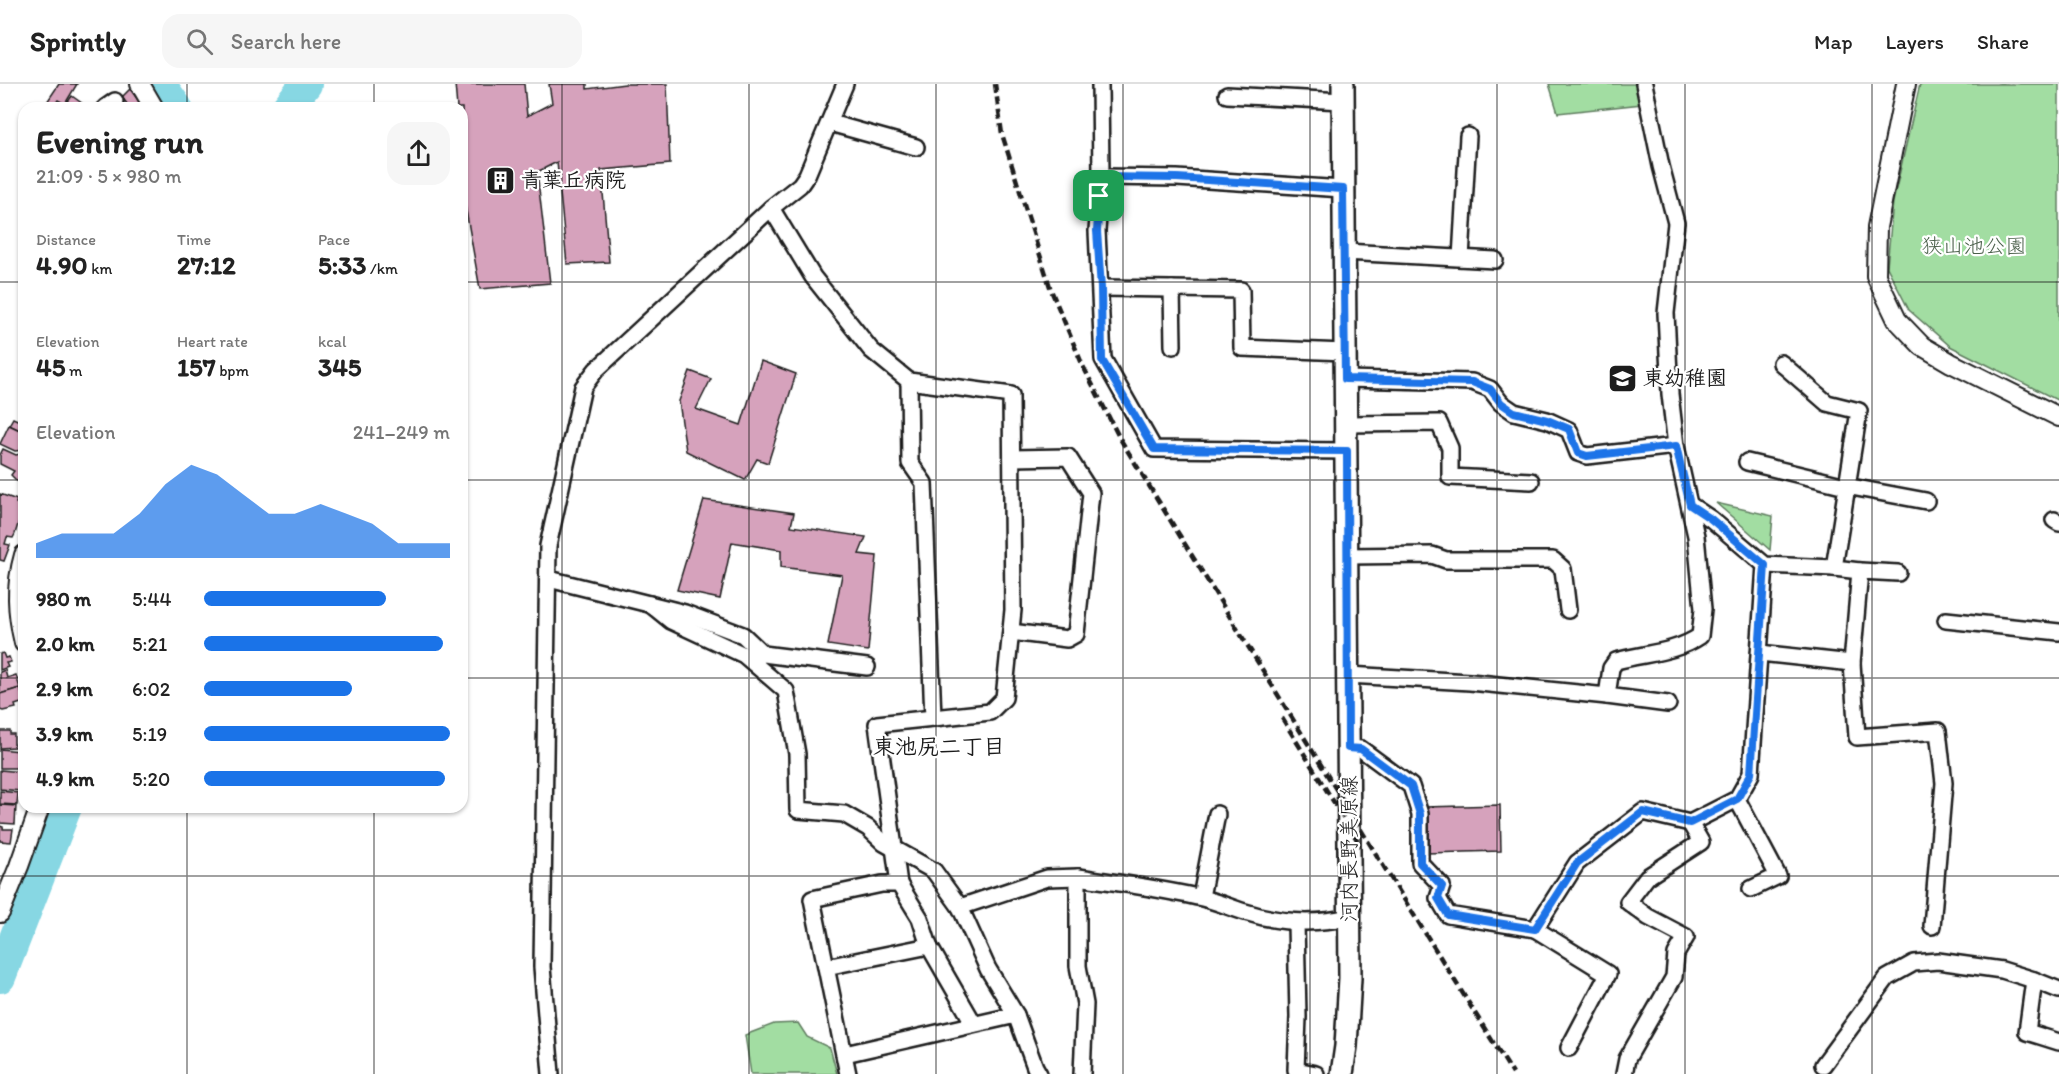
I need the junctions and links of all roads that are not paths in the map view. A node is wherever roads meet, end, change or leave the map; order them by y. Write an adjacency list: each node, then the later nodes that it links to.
1 (140, 84): 8 (street)
2 (845, 84): 9 (street)
3 (1100, 84): 12 (street)
4 (1644, 84): 27 (street)
5 (1906, 84): 25 (street)
6 (1343, 93): 7 (street); 13 (main road, 河内長野美原線)
7 (1227, 95)
8 (150, 102)
9 (830, 123): 11 (street); 14 (street)
10 (1468, 136): 16 (street)
11 (916, 147)
12 (1101, 177): 13 (street); 18 (street)
13 (1343, 189): 15 (main road, 河内長野美原線)
14 (771, 208): 24 (street); 40 (street)
15 (1344, 252): 16 (street); 21 (main road, 河内長野美原線)
16 (1461, 258): 17 (street)
17 (1495, 260)
18 (1101, 288): 19 (street); 28 (street)
19 (1172, 289): 20 (street); 21 (street)
20 (1173, 346)
21 (1345, 352): 23 (main road, 河内長野美原線)
22 (1781, 363): 32 (street)
23 (1345, 379): 26 (main road, 河内長野美原線); 27 (street)
24 (909, 381): 29 (street); 54 (street)
25 (2059, 417)
26 (1346, 424): 28 (main road, 河内長野美原線); 31 (street)
27 (1676, 446): 34 (street)
28 (1347, 451): 35 (main road, 河内長野美原線)
29 (1012, 458): 46 (street); 46 (street)
30 (1748, 462): 32 (street)
31 (1531, 481)
32 (1846, 486): 33 (street); 37 (street)
33 (1926, 501)
34 (1690, 505): 36 (street); 52 (street)
35 (1347, 556): 43 (street); 51 (main road, 河内長野美原線)
36 (1765, 565): 37 (street); 48 (street)
37 (1834, 568): 38 (street)
38 (1860, 571): 39 (street); 49 (street)
39 (1898, 573)
40 (549, 579): 42 (street); 81 (street)
41 (18, 588): 44 (street)
42 (650, 604): 50 (street); 60 (street)
43 (1568, 610)
44 (18, 614)
45 (1946, 620): 47 (street)
46 (1011, 632): 54 (street)
47 (2059, 632)
48 (1760, 653): 49 (street); 56 (street)
49 (1852, 663): 69 (street)
50 (867, 667)
51 (1348, 675): 52 (street); 55 (main road, 河内長野美原線)
52 (1607, 696): 53 (street)
53 (1668, 704)
54 (933, 718): 60 (street)
55 (1348, 748): 67 (main road, 河内長野美原線); 70 (street)
56 (1737, 799): 59 (street); 63 (street)
57 (37, 813): 66 (street)
58 (1217, 814): 64 (street)
59 (1690, 823): 70 (street); 87 (street)
60 (894, 849): 62 (street); 65 (street)
61 (1078, 877): 64 (street); 65 (street); 84 (street)
62 (899, 884): 71 (street); 72 (street)
63 (1751, 889)
64 (1201, 897): 68 (street)
65 (960, 907): 75 (street)
66 (0, 913)
67 (1349, 917): 68 (street); 86 (main road, 河内長野美原線)
68 (1296, 923): 85 (street)
69 (1932, 926)
70 (1535, 929): 78 (street)
71 (929, 946): 72 (street); 76 (street)
72 (826, 967): 79 (street)
73 (2034, 980): 74 (street); 77 (street); 80 (street)
74 (2059, 990)
75 (1016, 1015): 76 (street); 83 (street)
76 (974, 1024): 79 (street)
77 (2059, 1042)
78 (1569, 1048)
79 (844, 1054): 82 (street)
80 (1823, 1065)
81 (551, 1074)
82 (848, 1074)
83 (1039, 1074)
84 (1082, 1074)
85 (1316, 1074)
86 (1342, 1074)
87 (1623, 1074)

